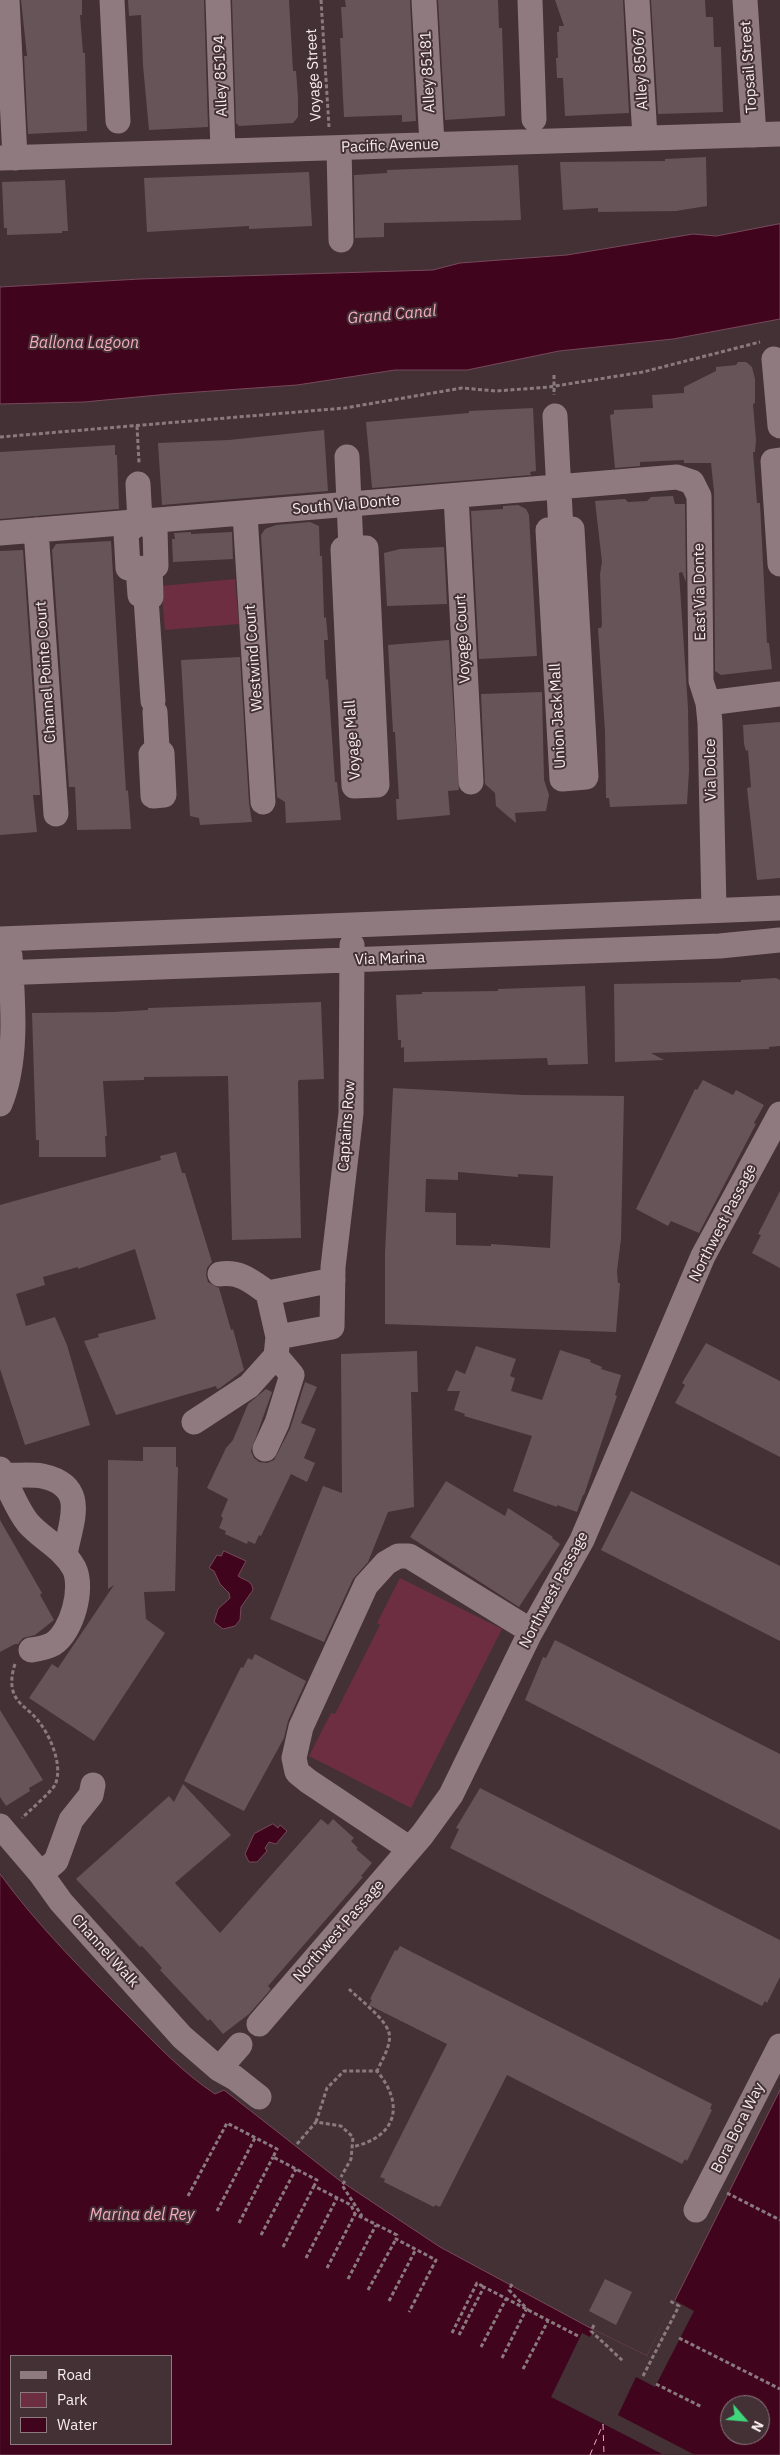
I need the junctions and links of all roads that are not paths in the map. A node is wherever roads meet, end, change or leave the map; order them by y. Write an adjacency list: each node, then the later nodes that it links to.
1 (7, 0): 16 (street)
2 (112, 0): 9 (street)
3 (218, 0): 15 (street, Alley 85194)
4 (424, 0): 13 (street, Alley 85181)
5 (530, 0): 8 (street)
6 (637, 0): 12 (street, Alley 85067)
7 (745, 0): 11 (street, Topsail Street)
8 (534, 119)
9 (118, 121)
10 (780, 134): 11 (street, Pacific Avenue)
11 (754, 135): 12 (street, Pacific Avenue)
12 (645, 138): 13 (street, Pacific Avenue)
13 (432, 144): 14 (street, Pacific Avenue)
14 (334, 148): 15 (street, Pacific Avenue); 17 (street)
15 (223, 151): 16 (street, Pacific Avenue)
16 (8, 158)
17 (341, 240)
18 (769, 350): 19 (street)
19 (780, 414)
20 (555, 416): 25 (street)
21 (347, 456): 27 (street, Voyage Mall)
22 (780, 460): 34 (street)
23 (692, 482): 25 (street, South Via Donte); 36 (street, East Via Donte)
24 (138, 484): 29 (street)
25 (558, 488): 26 (street, South Via Donte); 31 (street)
26 (456, 496): 27 (street, South Via Donte); 38 (street, Voyage Court)
27 (349, 505): 28 (street, South Via Donte); 33 (street, Voyage Mall)
28 (245, 514): 29 (street, South Via Donte); 39 (street, Westwind Court)
29 (140, 522): 30 (street, South Via Donte); 37 (street)
30 (36, 530): 32 (street, South Via Donte); 40 (street, Channel Pointe Court)
31 (561, 530): 31 (street, Union Jack Mall)
32 (0, 533)
33 (351, 548): 33 (street, Voyage Mall)
34 (780, 564)
35 (780, 694): 36 (street)
36 (708, 703): 42 (street, Via Dolce)
37 (157, 748)
38 (471, 782)
39 (263, 802)
40 (56, 814)
41 (780, 908): 42 (street)
42 (714, 910): 43 (street)
43 (352, 925): 44 (street); 46 (street, Captains Row)
44 (5, 938): 47 (street)
45 (780, 940): 46 (street, Via Marina)
46 (352, 961): 47 (street, Via Marina); 52 (street, Captains Row)
47 (6, 973): 48 (street)
48 (6, 1011): 49 (street)
49 (0, 1104)
50 (780, 1114): 59 (street, Northwest Passage)
51 (220, 1274): 53 (street)
52 (333, 1280): 53 (street); 54 (street, Captains Row)
53 (268, 1293): 54 (street)
54 (277, 1347): 55 (street); 56 (street)
55 (194, 1422)
56 (265, 1449)
57 (2, 1472): 58 (street); 58 (street)
58 (65, 1554): 60 (street)
59 (531, 1631): 63 (street, Northwest Passage); 63 (street)
60 (31, 1650)
61 (93, 1785): 64 (street)
62 (3, 1829): 64 (street, Channel Walk)
63 (410, 1849): 65 (street, Northwest Passage)
64 (41, 1874): 68 (street, Channel Walk)
65 (259, 2024)
66 (240, 2045): 68 (street)
67 (780, 2046): 70 (street, Bora Bora Way)
68 (219, 2069): 69 (street, Channel Walk)
69 (259, 2097)
70 (696, 2210)

